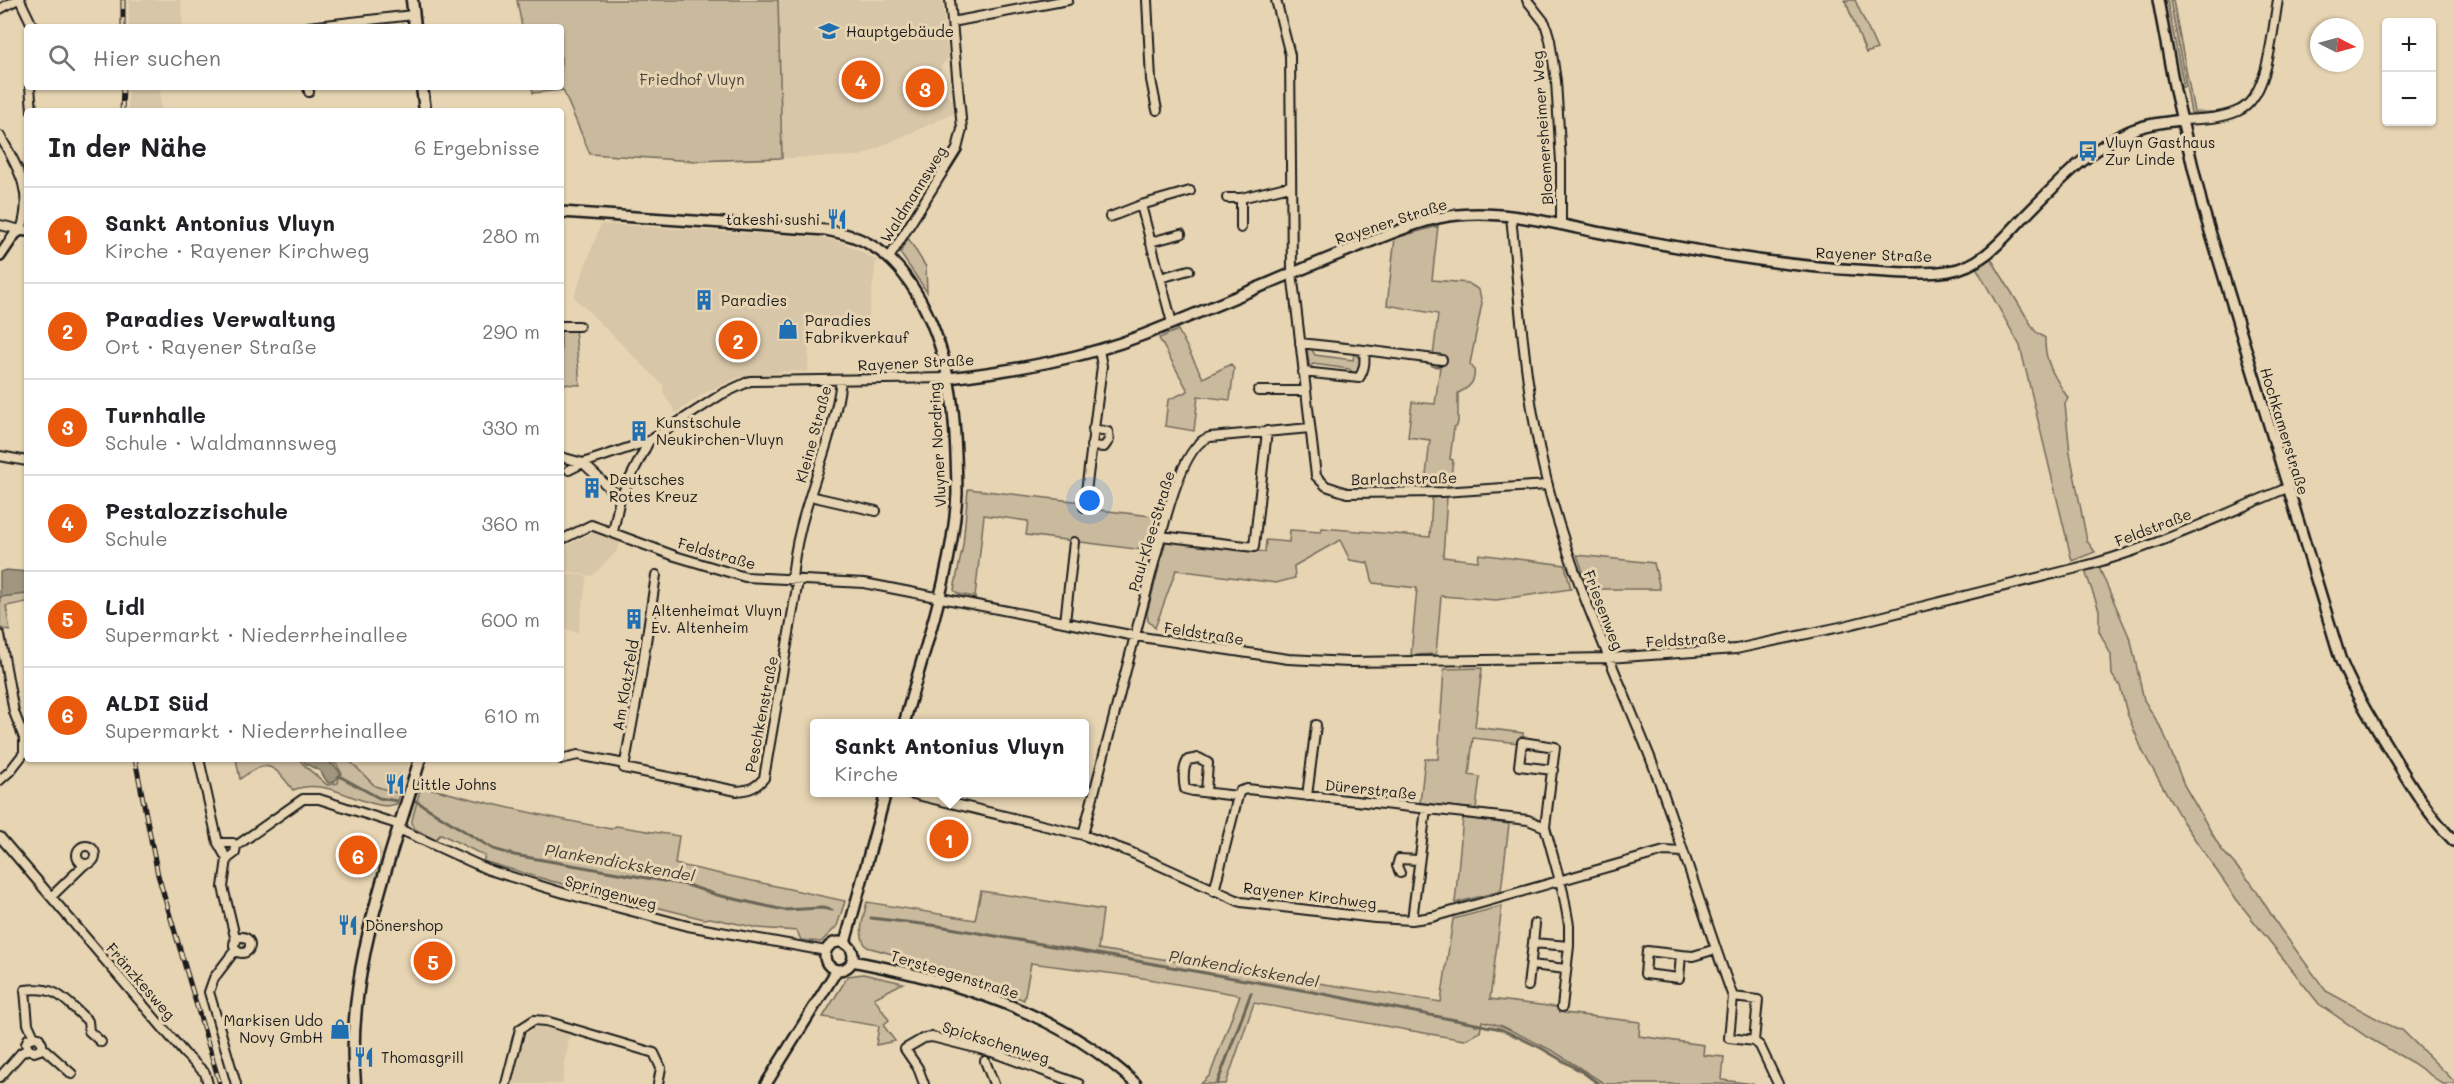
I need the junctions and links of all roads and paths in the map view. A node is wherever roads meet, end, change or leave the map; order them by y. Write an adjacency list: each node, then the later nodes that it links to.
1 (18, 0): 10 (street); 13 (street)
2 (412, 0): 11 (main road)
3 (950, 0): 12 (street, Waldmannsweg)
4 (1068, 0): 12 (street)
5 (1147, 0): 20 (street)
6 (1276, 0): 24 (street, Barlachstraße)
7 (1527, 0): 33 (street, Bloemersheimer Weg)
8 (2158, 0): 21 (street, Hochkamerstraße)
9 (2278, 0): 21 (street)
10 (0, 9)
11 (413, 15): 14 (street); 15 (main road)
12 (952, 22): 39 (street, Waldmannsweg)
13 (31, 24)
14 (334, 24)
15 (414, 24)
16 (30, 90): 18 (street)
17 (422, 90): 19 (main road)
18 (32, 108)
19 (425, 108)
20 (1157, 110)
21 (2182, 120): 33 (street, Rayener Straße); 66 (street, Hochkamerstraße)
22 (0, 136): 23 (street)
23 (24, 184)
24 (1290, 186): 27 (street); 41 (street, Barlachstraße)
25 (1190, 191): 28 (street)
26 (1227, 198): 27 (street)
27 (1241, 198): 34 (street)
28 (1141, 205): 31 (street); 37 (street)
29 (564, 212): 39 (street, Vluyner Nordring)
30 (1511, 216): 33 (street, Rayener Straße); 41 (street, Rayener Straße); 65 (street, Friesenweg)
31 (1110, 217)
32 (0, 225): 35 (street)
33 (1561, 225)
34 (1241, 228)
35 (24, 230): 38 (street)
36 (1182, 234): 37 (street)
37 (1150, 242): 42 (street)
38 (0, 256)
39 (889, 258): 51 (street, Vluyner Nordring)
40 (1189, 270): 42 (street)
41 (1292, 272): 43 (street, Rayener Straße); 46 (street, Barlachstraße)
42 (1160, 278): 43 (street)
43 (1172, 323): 47 (street, Rayener Straße)
44 (564, 326): 45 (street)
45 (579, 326)
46 (1300, 343): 48 (street); 50 (street, Barlachstraße)
47 (1099, 350): 51 (street, Rayener Straße); 56 (street)
48 (1364, 351): 49 (street); 50 (street)
49 (1442, 360)
50 (1303, 372): 54 (street, Barlachstraße)
51 (950, 378): 52 (street, Rayener Straße); 77 (street, Vluyner Nordring)
52 (841, 380): 58 (street, Rayener Straße); 67 (street, Kleine Straße)
53 (1258, 391): 54 (street)
54 (1305, 392): 55 (street, Barlachstraße)
55 (1310, 428): 57 (street, Paul-Klee-Straße); 65 (street, Barlachstraße)
56 (1094, 429): 59 (street); 59 (street)
57 (1267, 431): 72 (street, Paul-Klee-Straße); 72 (street)
58 (649, 441): 63 (street); 68 (street)
59 (1091, 446): 69 (street)
60 (0, 456): 62 (street)
61 (564, 458): 63 (street)
62 (24, 460)
63 (583, 463): 64 (street); 68 (street)
64 (569, 470)
65 (1548, 485): 81 (street, Friesenweg)
66 (2287, 488): 81 (street, Feldstraße); 101 (street, Hochkamerstraße)
67 (810, 496): 70 (street, Kleine Straße); 76 (street, Kleine Straße)
68 (620, 498): 71 (street)
69 (1084, 507)
70 (876, 511)
71 (614, 532): 73 (street, Feldstraße); 76 (street, Feldstraße)
72 (1161, 536): 80 (street, Paul-Klee-Straße)
73 (564, 538)
74 (1074, 542): 78 (street)
75 (656, 575): 88 (street, Am Klotzfeld)
76 (795, 581): 77 (street, Feldstraße); 88 (street, Peschkenstraße)
77 (938, 598): 78 (street, Feldstraße); 82 (street, Vluyner Nordring)
78 (1065, 622): 80 (street, Feldstraße)
79 (0, 635): 83 (street)
80 (1135, 636): 81 (street, Feldstraße); 99 (street, Paul-Klee-Straße)
81 (1608, 658): 104 (street, Friesenweg)
82 (905, 719)
83 (23, 725): 90 (street)
84 (1316, 725): 93 (street)
85 (564, 758): 88 (street)
86 (200, 762): 102 (street)
87 (419, 762): 97 (main road)
88 (624, 766)
89 (1552, 770): 89 (street); 98 (street)
90 (0, 780)
91 (1206, 792): 91 (street); 92 (street, Dürerstraße)
92 (1238, 796): 93 (street, Dürerstraße); 110 (street)
93 (1308, 796): 96 (street, Dürerstraße)
94 (885, 797): 114 (street)
95 (926, 797): 99 (street, Rayener Kirchweg)
96 (1426, 809): 98 (street, Dürerstraße); 106 (street)
97 (399, 827): 103 (street, Springenweg); 118 (street, Springenweg); 138 (main road)
98 (1545, 827): 109 (street)
99 (1083, 835): 110 (street, Rayener Kirchweg)
100 (0, 837): 111 (street, Fränzkesweg)
101 (2454, 841)
102 (218, 843): 103 (street); 105 (street)
103 (236, 846): 105 (street)
104 (1683, 852): 109 (street, Rayener Kirchweg); 117 (street, Friesenweg)
105 (227, 859): 137 (street)
106 (1419, 860): 108 (street); 112 (street)
107 (85, 864): 111 (street)
108 (1400, 873)
109 (1560, 881): 112 (street, Rayener Kirchweg); 116 (street)
110 (1214, 891): 112 (street, Rayener Kirchweg)
111 (51, 897): 136 (street, Fränzkesweg)
112 (1412, 920)
113 (1535, 924): 115 (street)
114 (845, 943): 118 (street); 120 (street)
115 (1533, 943): 116 (street); 121 (street)
116 (1569, 946): 122 (street)
117 (1716, 949): 119 (street); 125 (street, Friesenweg)
118 (826, 951): 123 (street)
119 (1681, 955): 119 (street)
120 (852, 961): 123 (street); 145 (street, Tersteegenstraße)
121 (1531, 965): 122 (street); 124 (street)
122 (1566, 969): 126 (street)
123 (837, 970): 141 (street)
124 (1528, 986)
125 (1733, 997): 128 (street, Friesenweg); 128 (street)
126 (1562, 1007)
127 (33, 1036): 129 (street); 130 (street); 131 (street)
128 (1754, 1041): 135 (street)
129 (101, 1042)
130 (42, 1047): 131 (street); 133 (street)
131 (28, 1049): 134 (street)
132 (985, 1061): 143 (street)
133 (72, 1074)
134 (0, 1077)
135 (1777, 1083)
136 (208, 1084)
137 (236, 1084)
138 (355, 1084)
139 (506, 1084): 140 (street)
140 (658, 1084)
141 (766, 1084)
142 (924, 1084): 144 (street, Spickschenweg)
143 (994, 1084)
144 (1079, 1084)
145 (1136, 1084)

